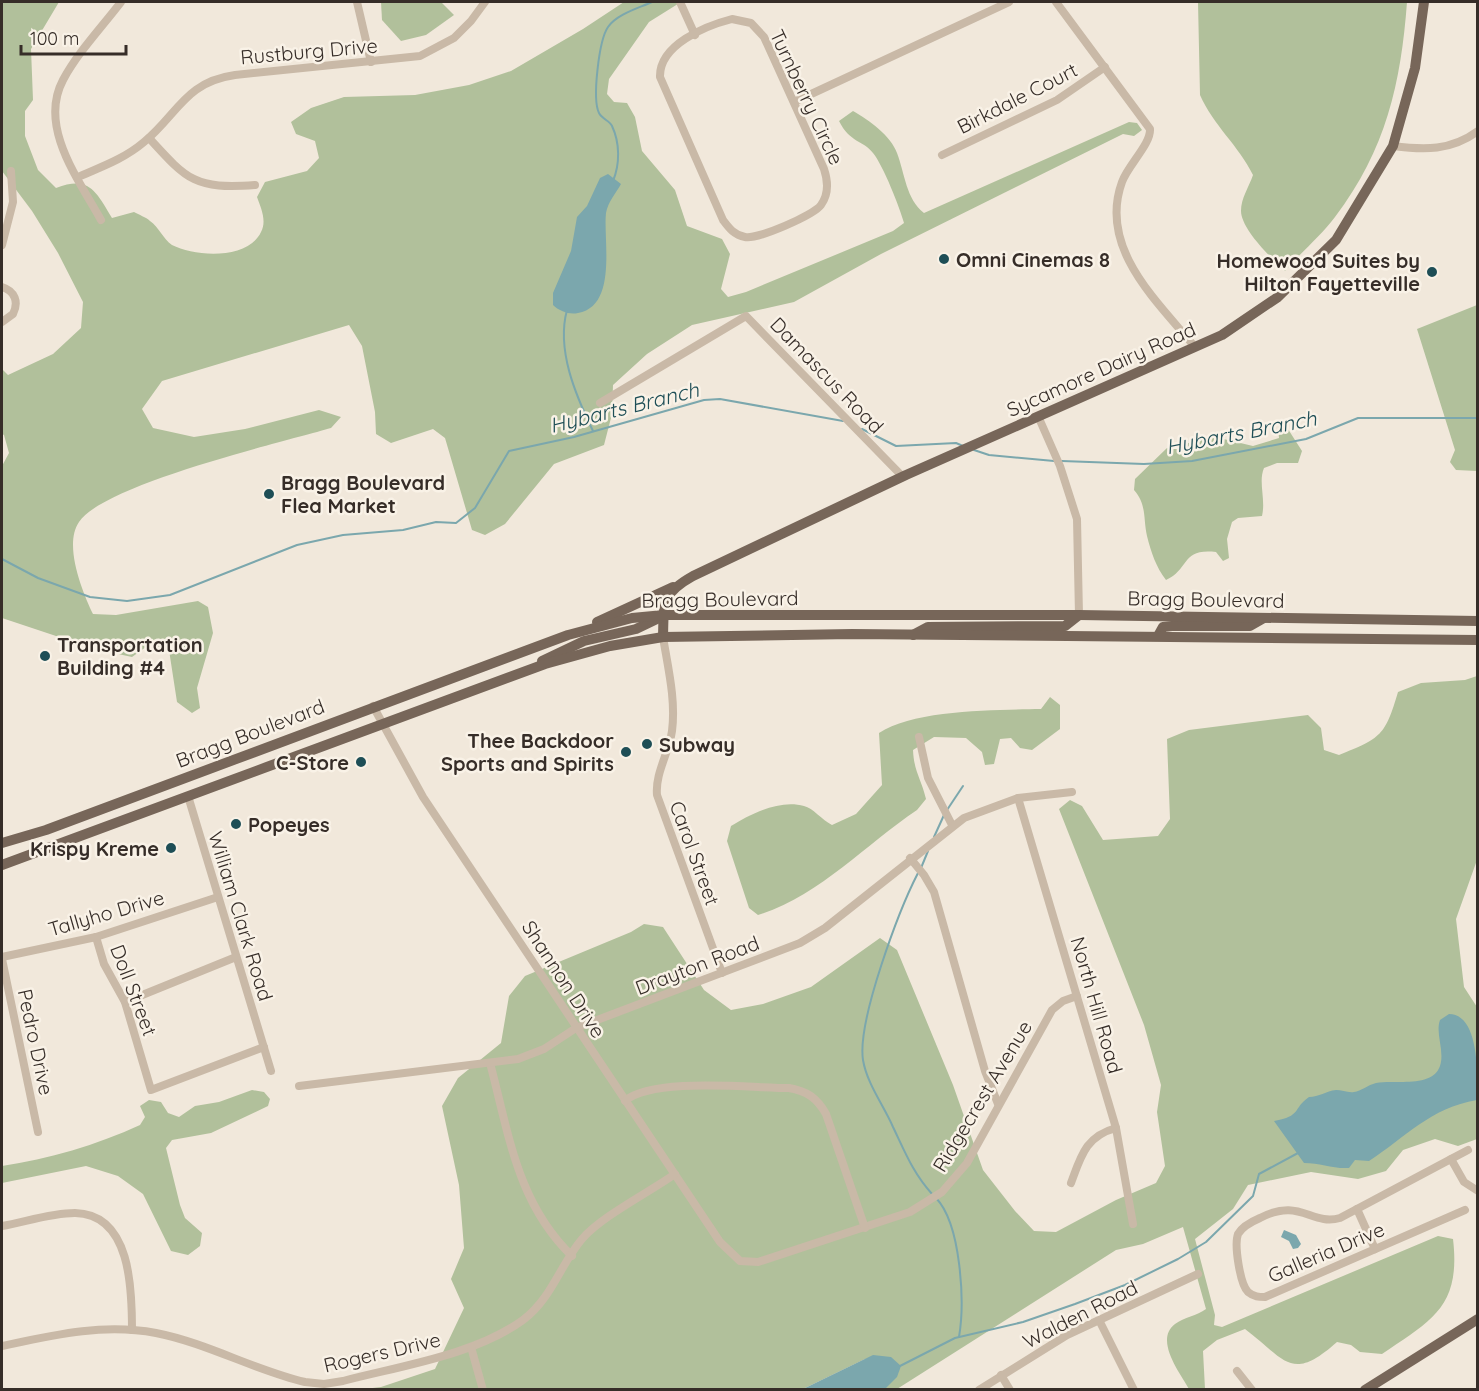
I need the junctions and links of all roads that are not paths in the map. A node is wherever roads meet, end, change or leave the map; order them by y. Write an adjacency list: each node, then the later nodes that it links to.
1 (121, 2): 17 (street)
2 (357, 2): 9 (street)
3 (485, 2): 9 (street, Rustburg Drive)
4 (680, 2): 8 (street)
5 (1009, 2): 11 (street)
6 (1056, 2): 10 (street)
7 (1424, 2): 14 (main road, Sycamore Dairy Road)
8 (695, 35): 11 (street, Turnberry Circle); 11 (street, Turnberry Circle)
9 (370, 62): 13 (street, Rustburg Drive)
10 (1105, 67): 15 (street, Birkdale Court); 23 (street)
11 (794, 102)
12 (1478, 131): 14 (street)
13 (148, 138): 17 (street, Rustburg Drive); 18 (street)
14 (1393, 146): 23 (main road, Sycamore Dairy Road)
15 (942, 155)
16 (11, 171): 20 (street)
17 (78, 177): 19 (street)
18 (255, 185)
19 (101, 220)
20 (2, 245)
21 (2, 286): 22 (street)
22 (2, 322)
23 (1195, 347): 25 (main road, Sycamore Dairy Road)
24 (600, 403): 26 (street, Damascus Road)
25 (1038, 416): 26 (main road, Sycamore Dairy Road); 29 (street)
26 (903, 477): 27 (main road, Sycamore Dairy Road)
27 (673, 587): 28 (main road); 32 (main road, Sycamore Dairy Road)
28 (664, 615): 29 (main road, Bragg Boulevard); 32 (main road, Bragg Boulevard); 35 (main road); 37 (main road)
29 (1079, 615): 30 (main road, Bragg Boulevard); 33 (main road)
30 (1264, 618): 31 (main road, Bragg Boulevard); 34 (main road)
31 (1478, 621)
32 (568, 635): 38 (main road, Bragg Boulevard)
33 (913, 635): 34 (main road, Bragg Boulevard); 35 (main road, Bragg Boulevard)
34 (1158, 636): 36 (main road, Bragg Boulevard)
35 (663, 637): 37 (main road, Bragg Boulevard); 52 (street, Carol Street)
36 (1478, 640)
37 (504, 680): 39 (main road, Bragg Boulevard)
38 (373, 706): 39 (street, Shannon Drive); 45 (main road, Bragg Boulevard)
39 (381, 726): 42 (main road, Bragg Boulevard); 55 (street, Shannon Drive)
40 (919, 737): 44 (street)
41 (1072, 792): 43 (street, Drayton Road)
42 (188, 796): 47 (main road, Bragg Boulevard); 48 (street, William Clark Road)
43 (1018, 798): 44 (street, Drayton Road); 53 (street, North Hill Road)
44 (952, 825): 46 (street, Drayton Road)
45 (3, 842)
46 (910, 858): 52 (street, Drayton Road); 61 (street)
47 (2, 865)
48 (218, 897): 49 (street, Tallyho Drive); 50 (street, William Clark Road)
49 (96, 937): 51 (street, Tallyho Drive); 54 (street, Doll Street)
50 (236, 957): 54 (street); 56 (street, William Clark Road)
51 (2, 958): 63 (street, Pedro Drive)
52 (722, 973): 55 (street, Drayton Road)
53 (1077, 996): 61 (street, Ridgecrest Avenue); 62 (street, North Hill Road)
54 (125, 1002): 56 (street, Doll Street)
55 (576, 1028): 57 (street, Drayton Road); 60 (street, Shannon Drive)
56 (264, 1047): 58 (street)
57 (490, 1063): 59 (street, Drayton Road); 75 (street)
58 (271, 1071)
59 (299, 1086)
60 (625, 1101): 66 (street, Shannon Drive); 73 (street)
61 (999, 1104): 73 (street, Ridgecrest Avenue)
62 (1116, 1128): 67 (street); 71 (street, North Hill Road)
63 (38, 1132)
64 (1468, 1150): 65 (street, Galleria Drive)
65 (1451, 1159): 68 (street); 69 (street, Galleria Drive)
66 (675, 1174): 75 (street, Rogers Drive); 76 (street, Shannon Drive)
67 (1071, 1183)
68 (1478, 1191)
69 (1357, 1209): 74 (street); 74 (street, Galleria Drive)
70 (1465, 1210): 74 (street, Galleria Drive)
71 (1133, 1224)
72 (2, 1226): 80 (street)
73 (865, 1228): 76 (street, Ridgecrest Avenue)
74 (1375, 1249)
75 (572, 1256): 82 (street, Rogers Drive)
76 (740, 1262)
77 (1198, 1274): 79 (street, Walden Road)
78 (1478, 1319): 90 (main road)
79 (1099, 1320): 84 (street, Walden Road); 88 (street)
80 (132, 1330): 81 (street, Rogers Drive); 82 (street, Rogers Drive)
81 (2, 1346)
82 (471, 1347): 85 (street)
83 (1237, 1371): 89 (street)
84 (1001, 1375): 86 (street, Walden Road); 87 (street)
85 (483, 1389)
86 (979, 1389)
87 (1010, 1389)
88 (1134, 1389)
89 (1252, 1389)
90 (1365, 1389)

